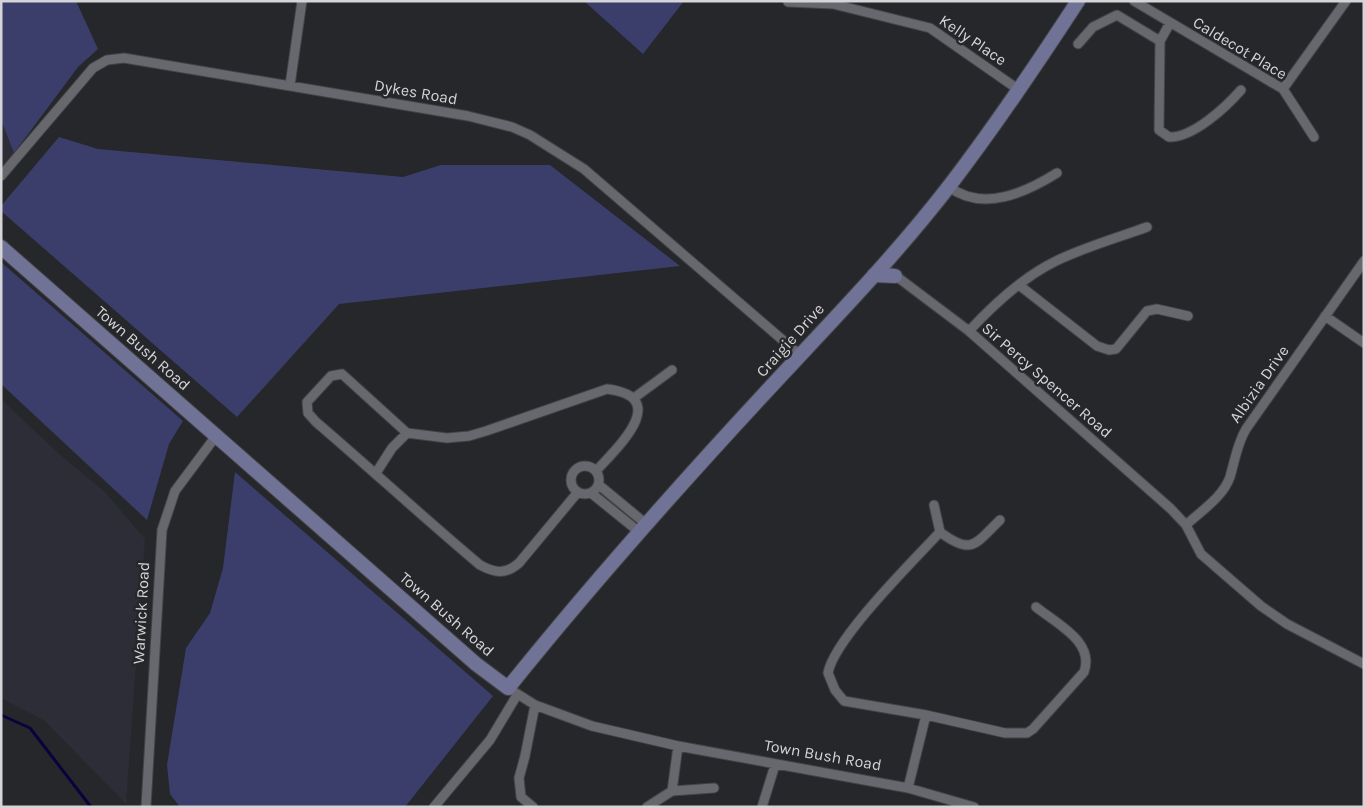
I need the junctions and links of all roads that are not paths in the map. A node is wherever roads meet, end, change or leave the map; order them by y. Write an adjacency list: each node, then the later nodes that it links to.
1 (302, 1): 10 (street)
2 (1078, 1): 12 (street, Craigie Drive)
3 (1134, 1): 7 (street, Caldecot Place)
4 (1346, 1): 11 (street)
5 (788, 2): 6 (street, Kelly Place)
6 (847, 4): 12 (street, Kelly Place)
7 (1170, 23): 8 (street); 11 (street, Caldecot Place)
8 (1160, 41): 9 (street); 13 (street)
9 (1078, 44)
10 (290, 85): 16 (street, Dykes Road); 28 (street, Dykes Road)
11 (1283, 89): 14 (street, Caldecot Place)
12 (1019, 90): 17 (street, Craigie Drive)
13 (1241, 90)
14 (1314, 137)
15 (1057, 173): 17 (street)
16 (1, 176)
17 (949, 187): 21 (street, Craigie Drive)
18 (1147, 227): 23 (street)
19 (1, 247): 32 (street, Town Bush Road)
20 (1364, 261): 25 (street, Albizia Drive)
21 (878, 270): 22 (street); 28 (street, Craigie Drive)
22 (895, 276): 26 (street, Sir Percy Spencer Road)
23 (1019, 285): 24 (street); 26 (street)
24 (1188, 316)
25 (1325, 316): 27 (street); 40 (street, Albizia Drive)
26 (969, 331): 40 (street, Sir Percy Spencer Road)
27 (1364, 343)
28 (800, 354): 41 (street, Craigie Drive)
29 (672, 370): 30 (street)
30 (634, 398): 31 (street); 33 (street)
31 (407, 433): 34 (street); 34 (street)
32 (216, 436): 45 (street, Town Bush Road); 53 (street, Warwick Road)
33 (596, 471): 35 (street); 36 (street)
34 (376, 473): 36 (street)
35 (599, 485): 37 (street); 41 (street)
36 (578, 492): 37 (street)
37 (591, 493): 41 (street)
38 (934, 505): 42 (street)
39 (1000, 520): 42 (street)
40 (1186, 525): 44 (street, Sir Percy Spencer Road)
41 (642, 527): 45 (street, Craigie Drive)
42 (940, 532): 47 (street)
43 (1036, 608): 47 (street)
44 (1364, 664)
45 (513, 691): 46 (street, Town Bush Road); 54 (street)
46 (535, 705): 48 (street, Town Bush Road); 55 (street)
47 (926, 716): 51 (street)
48 (678, 746): 49 (street, Town Bush Road); 52 (street)
49 (775, 765): 51 (street, Town Bush Road); 57 (street)
50 (714, 788): 52 (street)
51 (908, 788): 58 (street, Town Bush Road)
52 (672, 791): 56 (street)
53 (146, 807)
54 (434, 807)
55 (533, 807)
56 (647, 807)
57 (762, 807)
58 (974, 807)

